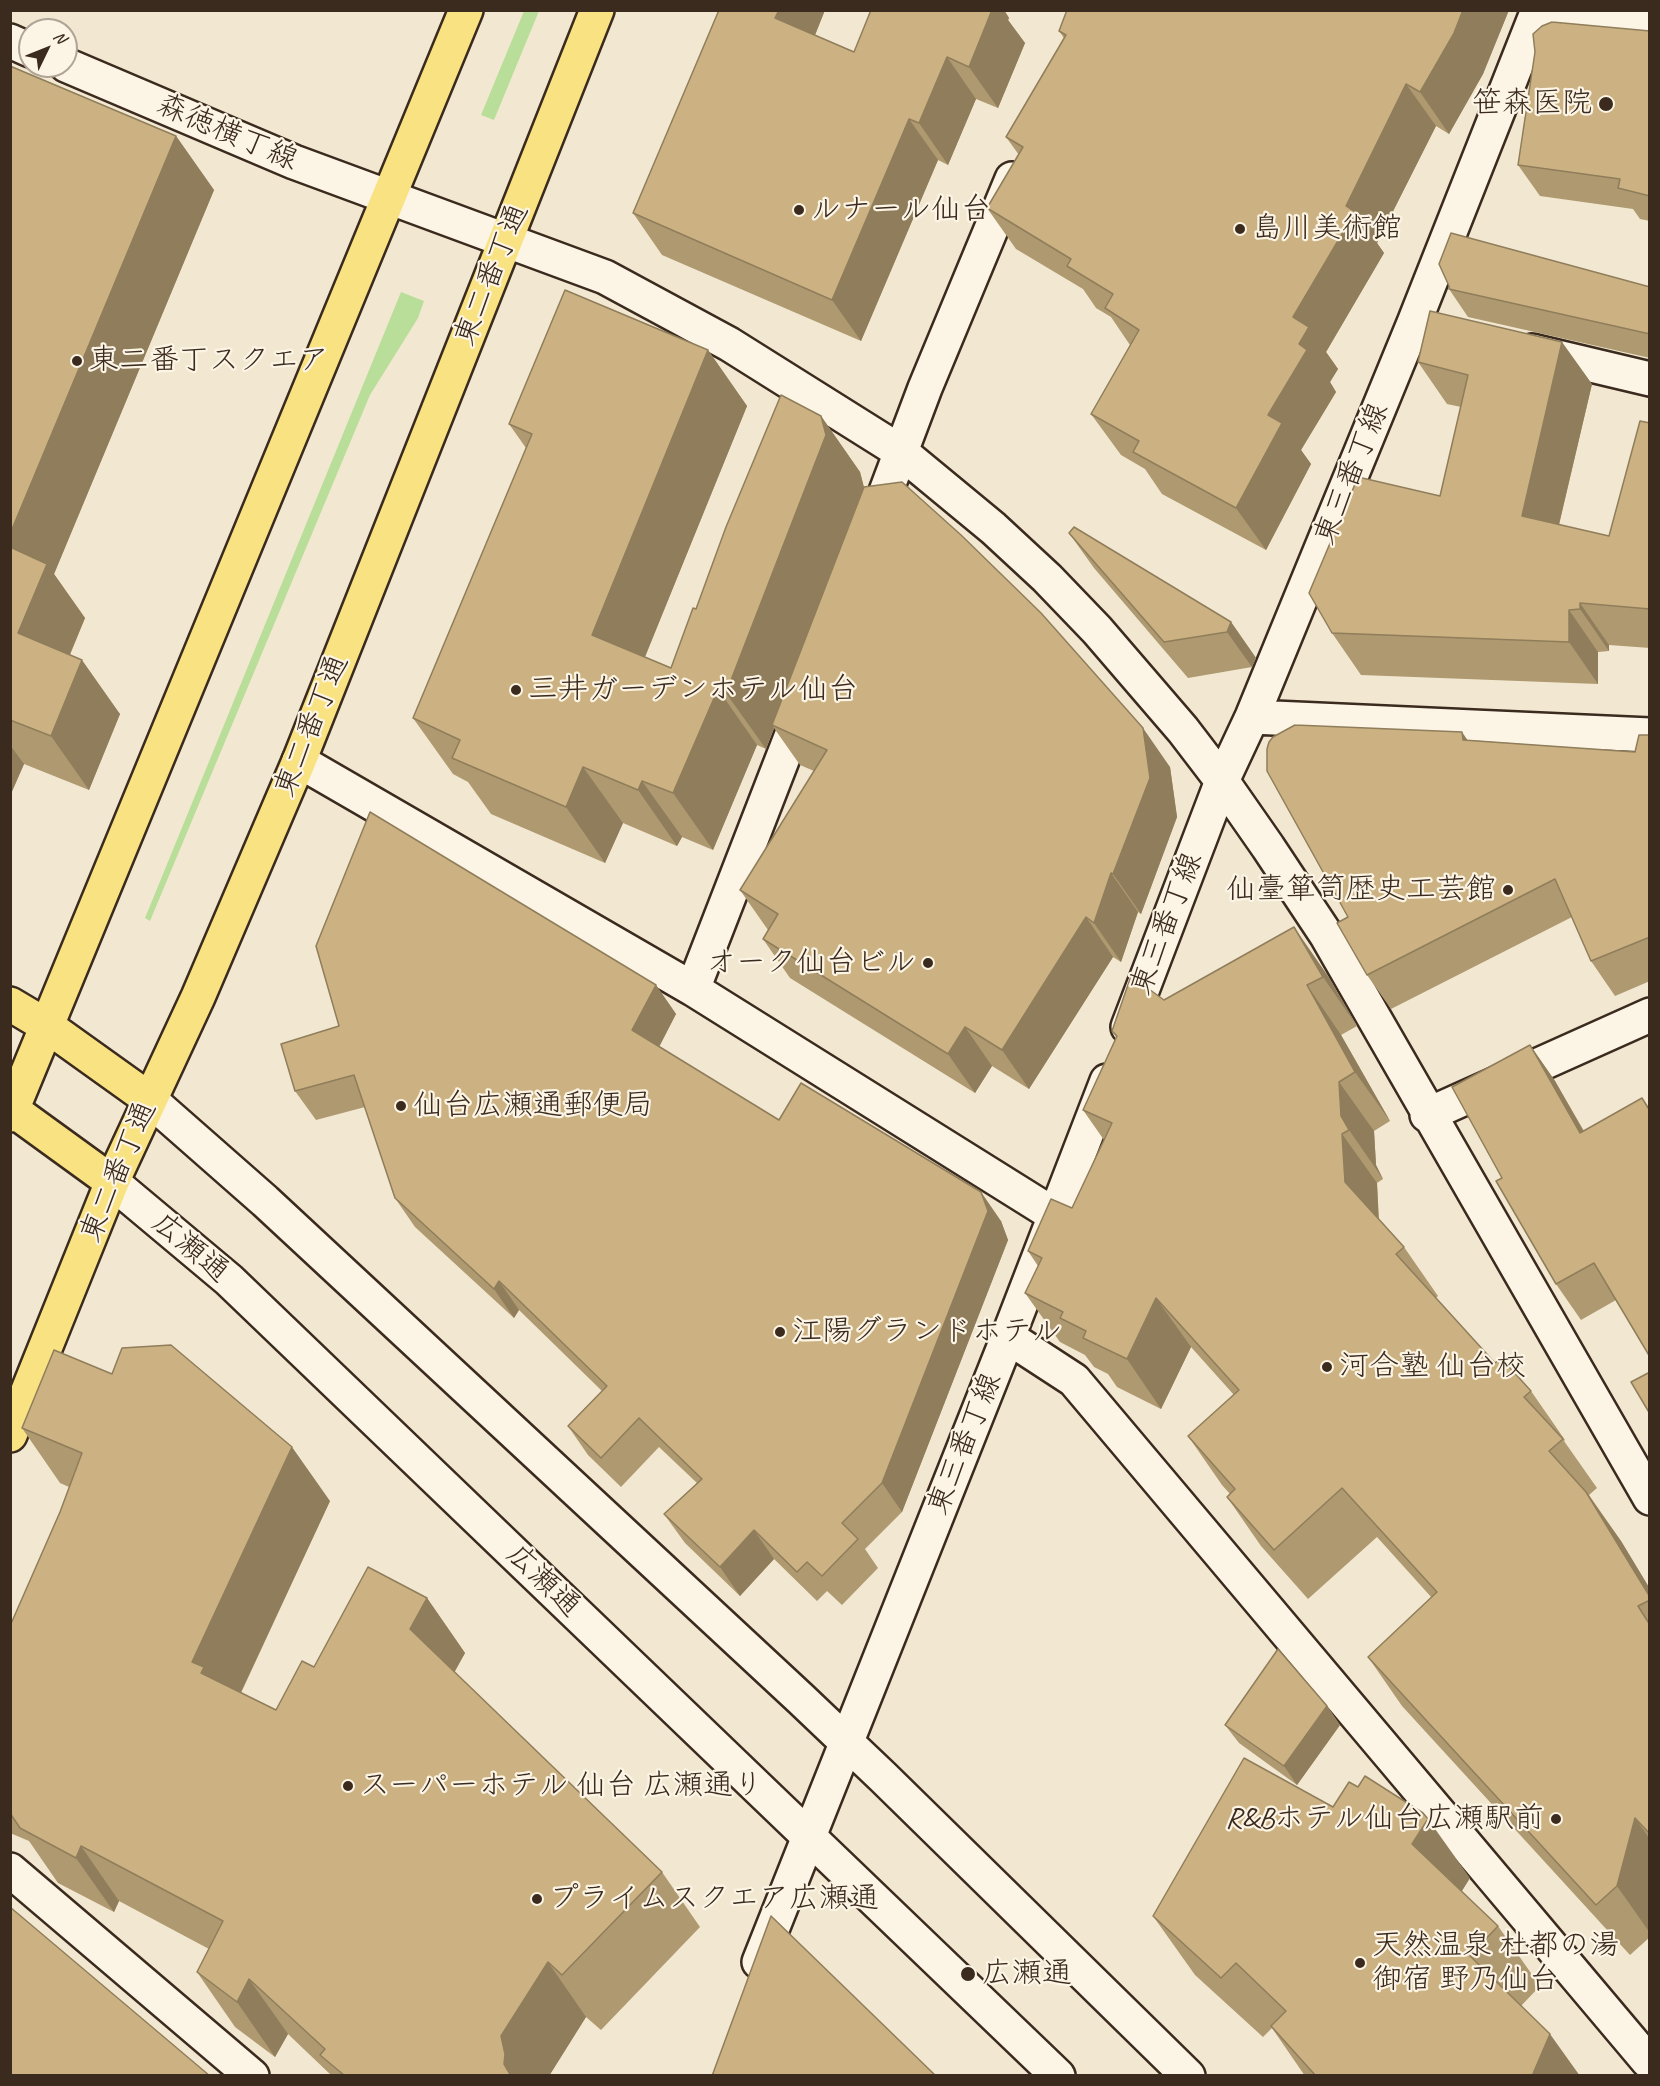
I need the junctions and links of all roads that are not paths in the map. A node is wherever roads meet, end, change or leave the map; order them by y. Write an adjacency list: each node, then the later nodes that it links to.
1 (466, 10): 7 (highway)
2 (597, 10): 8 (highway, 東二番丁通)
3 (1537, 13): 4 (street); 14 (street, 東三番丁線)
4 (1650, 28)
5 (78, 70): 7 (street, 森徳横丁線)
6 (1024, 148): 11 (street)
7 (389, 197): 8 (street, 森徳横丁線); 21 (highway)
8 (506, 240): 11 (street, 森徳横丁線); 16 (highway, 東二番丁通)
9 (1499, 343): 10 (street)
10 (1650, 380)
11 (901, 452): 12 (street); 17 (street, 森徳横丁線)
12 (860, 559)
13 (813, 680): 18 (street)
14 (1252, 717): 15 (street); 17 (street, 東三番丁線)
15 (1650, 735)
16 (299, 761): 18 (street); 22 (highway, 東二番丁通)
17 (1222, 781): 24 (street, 森徳横丁線); 26 (street, 東三番丁線)
18 (693, 989): 26 (street)
19 (10, 1004): 21 (highway)
20 (1650, 1015): 24 (street)
21 (47, 1026): 22 (highway); 23 (highway)
22 (149, 1099): 25 (highway, 東二番丁通); 30 (street)
23 (11, 1111): 25 (highway, 広瀬通)
24 (1427, 1114): 29 (street, 森徳横丁線)
25 (112, 1182): 28 (highway, 東二番丁通); 31 (street, 広瀬通)
26 (1056, 1216): 27 (street, 東三番丁線)
27 (1008, 1337): 30 (street, 東三番丁線); 34 (street)
28 (10, 1435)
29 (1650, 1498)
30 (846, 1741): 31 (street, 東三番丁線); 37 (street)
31 (808, 1836): 33 (street, 東三番丁線); 36 (street, 広瀬通)
32 (10, 1870): 35 (street)
33 (748, 1988)
34 (1646, 2065)
35 (252, 2076)
36 (1058, 2076)
37 (1188, 2076)

